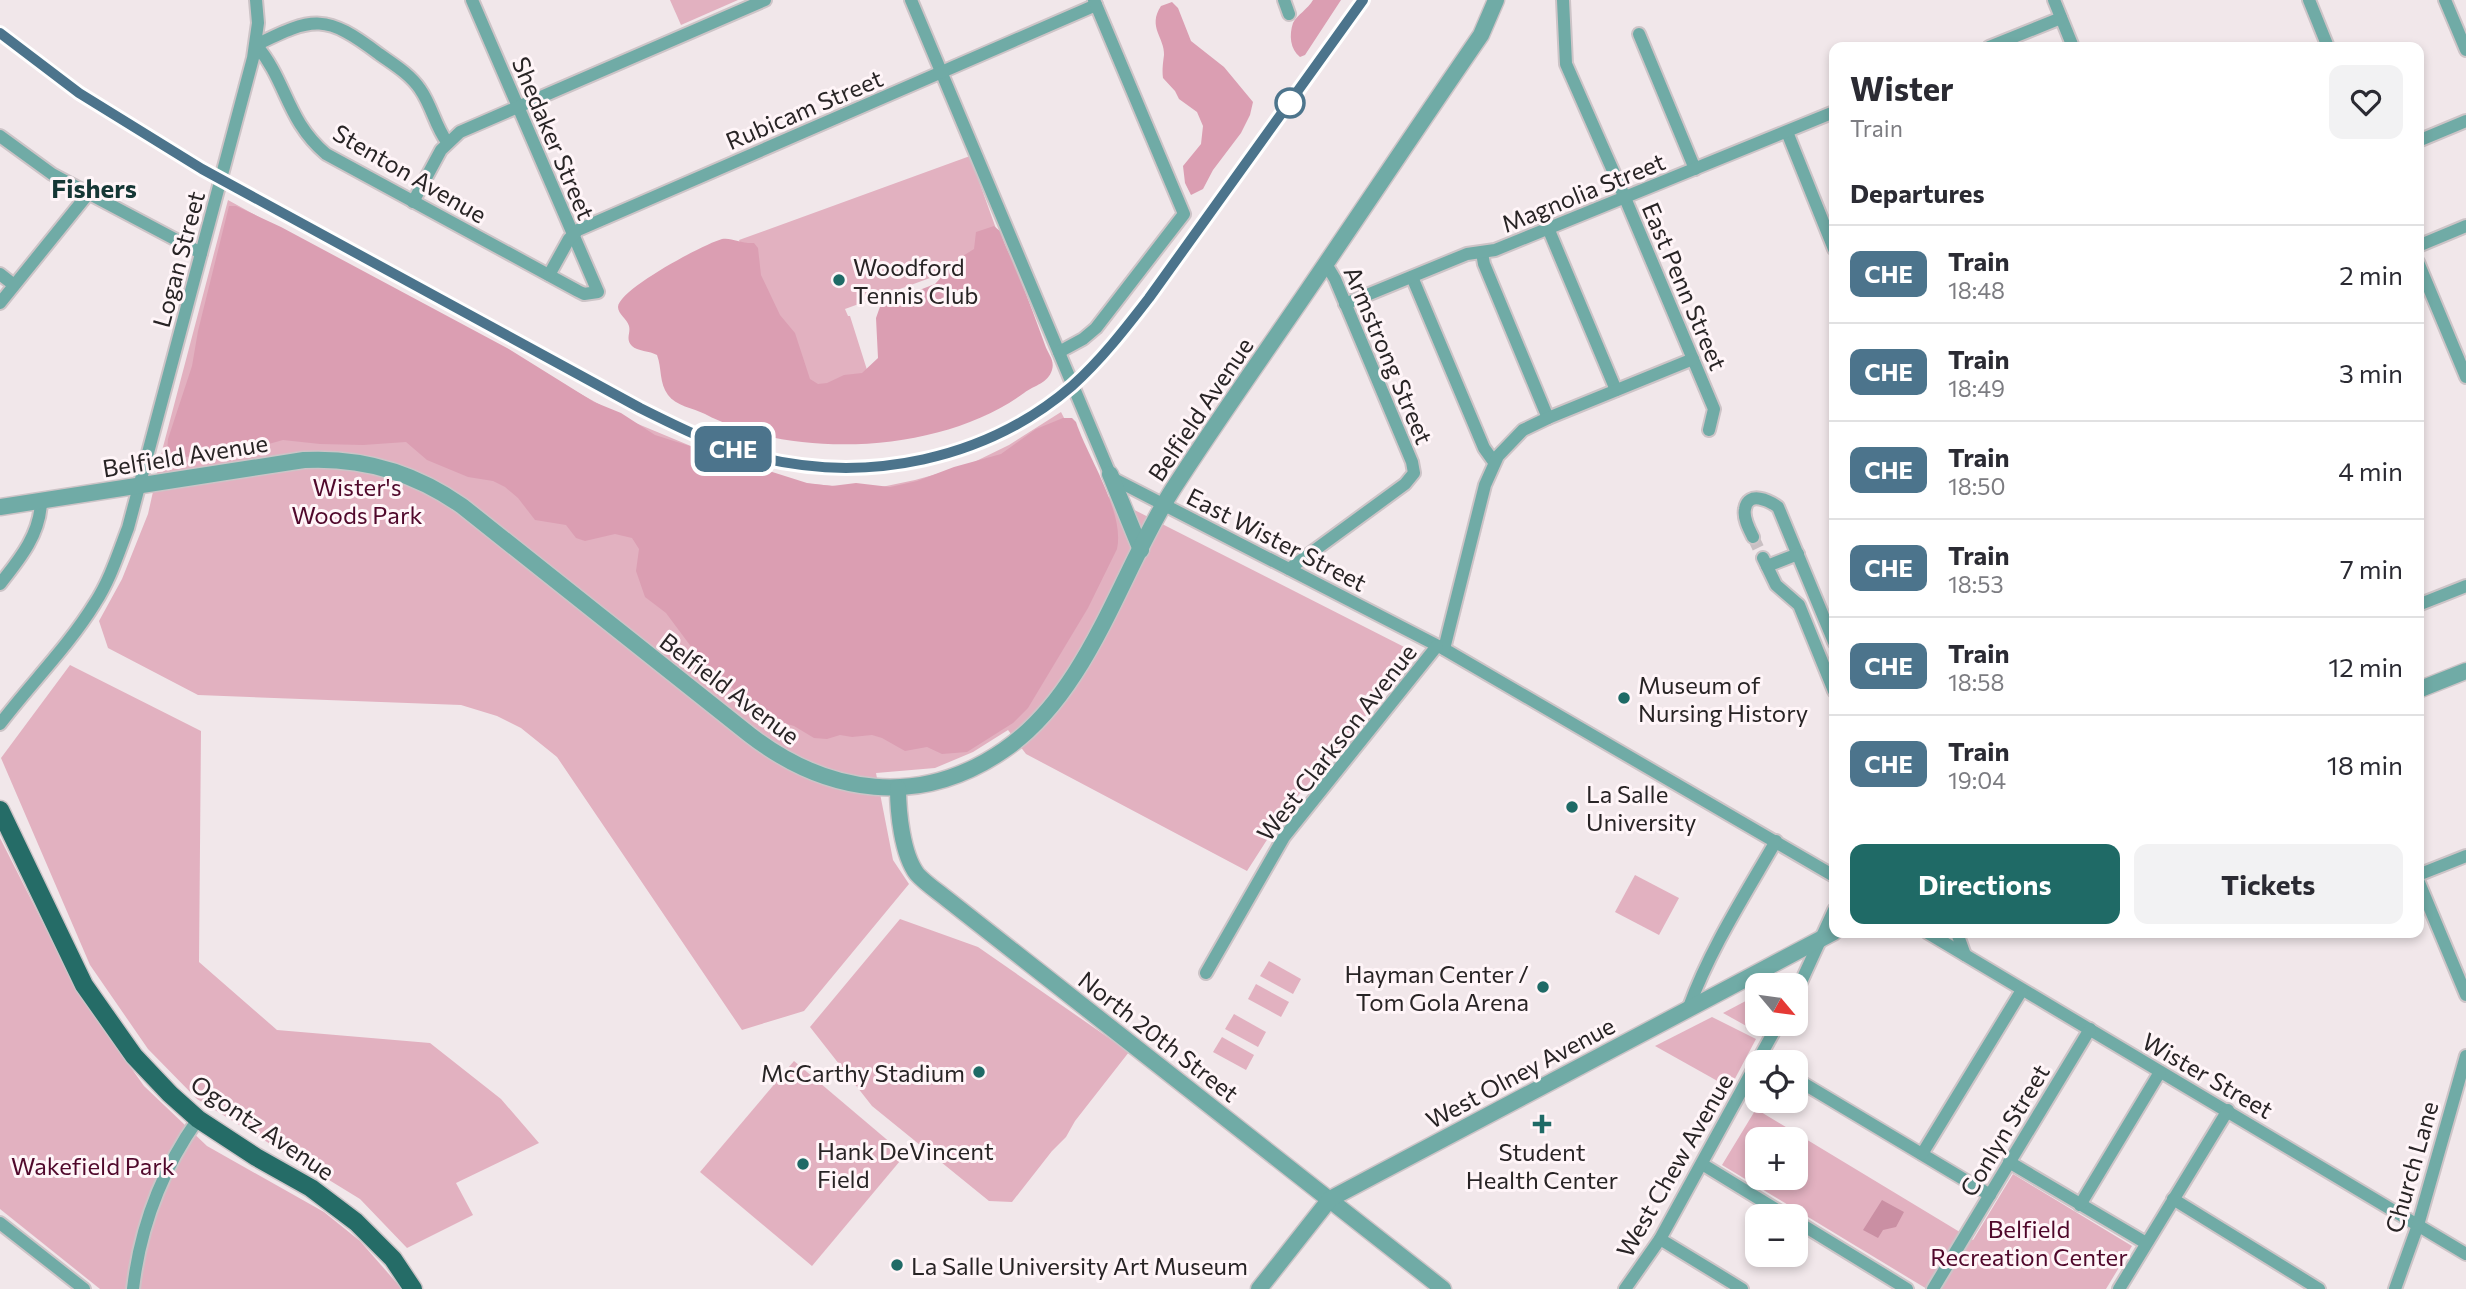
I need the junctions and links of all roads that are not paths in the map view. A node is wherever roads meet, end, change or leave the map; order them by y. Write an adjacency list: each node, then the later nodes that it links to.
1 (256, 0): 18 (street, Logan Street)
2 (472, 0): 21 (street, Shedaker Street)
3 (765, 0): 21 (street)
4 (911, 0): 20 (street)
5 (1284, 0): 12 (street)
6 (1496, 0): 39 (street, Belfield Avenue)
7 (1563, 0): 30 (street, East Penn Street)
8 (2054, 0): 13 (street)
9 (2309, 0): 17 (street)
10 (2445, 0): 19 (street)
11 (1095, 3): 20 (street, Rubicam Street); 48 (street)
12 (1289, 14)
13 (2061, 18): 15 (street); 16 (street)
14 (1639, 34): 28 (street)
15 (2001, 42)
16 (2071, 42)
17 (2326, 42)
18 (256, 45): 27 (street); 31 (street, Stenton Avenue); 37 (street, Logan Street)
19 (2466, 50)
20 (942, 72): 34 (street, Rubicam Street); 48 (street)
21 (519, 108): 27 (street); 34 (street, Shedaker Street)
22 (1829, 114): 24 (street, Magnolia Street)
23 (2466, 121): 26 (street)
24 (1787, 132): 28 (street, Magnolia Street); 35 (street)
25 (0, 136): 29 (street)
26 (2424, 138)
27 (447, 142): 31 (street)
28 (1695, 169): 30 (street, Magnolia Street)
29 (88, 194): 37 (street); 44 (street)
30 (1625, 198): 33 (street, Magnolia Street); 49 (street, East Penn Street)
31 (413, 202): 41 (street, Stenton Avenue)
32 (2466, 226): 36 (street)
33 (1548, 228): 38 (street, Magnolia Street); 51 (street)
34 (573, 234): 41 (street); 45 (street, Shedaker Street)
35 (1829, 237)
36 (2424, 244)
37 (201, 253): 56 (street, Logan Street)
38 (1482, 253): 43 (street, Magnolia Street); 52 (street)
39 (1326, 264): 47 (street, Armstrong Street); 58 (street, Belfield Avenue)
40 (0, 274): 44 (street)
41 (549, 275): 45 (street, Stenton Avenue)
42 (2424, 276): 50 (street)
43 (1412, 277): 47 (street, Magnolia Street); 54 (street)
44 (14, 285): 46 (street)
45 (598, 292)
46 (0, 303)
47 (1345, 304): 63 (street, Armstrong Street)
48 (1059, 352): 55 (street)
49 (1693, 359): 51 (street, West Clarkson Avenue); 53 (street, East Penn Street)
50 (2466, 377)
51 (1616, 390): 52 (street, West Clarkson Avenue)
52 (1548, 418): 54 (street, West Clarkson Avenue)
53 (1709, 430)
54 (1494, 462): 68 (street, West Clarkson Avenue)
55 (1110, 474): 58 (street, East Wister Street); 61 (street)
56 (141, 484): 57 (street, Belfield Avenue); 72 (street, Logan Street); 73 (street, Belfield Avenue)
57 (41, 500): 59 (street, Belfield Avenue); 64 (street)
58 (1164, 504): 61 (street, Belfield Avenue); 63 (street, East Wister Street)
59 (0, 507)
60 (1753, 537): 62 (street)
61 (1141, 550): 73 (street, Belfield Avenue)
62 (1798, 554): 67 (street); 70 (street)
63 (1289, 569): 68 (street, East Wister Street)
64 (0, 584)
65 (2466, 586): 66 (street)
66 (2424, 603)
67 (1829, 630)
68 (1441, 648): 75 (street, East Wister Street); 84 (street, West Clarkson Avenue)
69 (2466, 671): 71 (street)
70 (1829, 679)
71 (2424, 688)
72 (0, 724)
73 (898, 788): 100 (street, North 20th Street)
74 (0, 810): 95 (main road, Ogontz Avenue)
75 (1776, 841): 77 (street, East Wister Street); 88 (street)
76 (2466, 856): 78 (street)
77 (1829, 873)
78 (2424, 875)
79 (2424, 893): 87 (street)
80 (1828, 935): 85 (street); 88 (street, West Olney Avenue)
81 (1936, 938): 83 (street, Wister Street)
82 (1959, 938): 83 (street)
83 (1965, 955): 86 (street, Wister Street)
84 (1206, 973)
85 (1807, 973)
86 (2022, 990): 89 (street, Wister Street); 96 (street)
87 (2466, 995)
88 (1689, 1007): 100 (street, West Olney Avenue)
89 (2090, 1029): 91 (street, Wister Street); 97 (street, Conlyn Street)
90 (2466, 1056): 105 (street, Church Lane)
91 (2160, 1072): 94 (street, Wister Street); 103 (street)
92 (1808, 1086): 96 (street)
93 (1745, 1091): 98 (street, West Chew Avenue)
94 (2228, 1110): 101 (street); 105 (street, Wister Street)
95 (198, 1119): 112 (street); 113 (main road, Ogontz Avenue)
96 (1922, 1154): 99 (street)
97 (2010, 1162): 99 (street, Conlyn Street); 103 (street)
98 (1702, 1164): 102 (street); 107 (street, West Chew Avenue)
99 (1990, 1195): 118 (street, Conlyn Street)
100 (1330, 1199): 110 (street, West Olney Avenue); 114 (street, North 20th Street)
101 (2173, 1199): 108 (street); 120 (street)
102 (1767, 1204)
103 (2080, 1205): 108 (street)
104 (0, 1223): 111 (street)
105 (2418, 1225): 109 (street, Wister Street); 121 (street, Church Lane)
106 (1808, 1228): 117 (street)
107 (1660, 1240): 115 (street, West Chew Avenue); 116 (street)
108 (2146, 1243): 119 (street)
109 (2466, 1254)
110 (1266, 1286)
111 (84, 1289)
112 (133, 1289)
113 (413, 1289)
114 (1443, 1289)
115 (1625, 1289)
116 (1742, 1289)
117 (1907, 1289)
118 (1933, 1289)
119 (2120, 1289)
120 (2319, 1289)
121 (2395, 1289)

